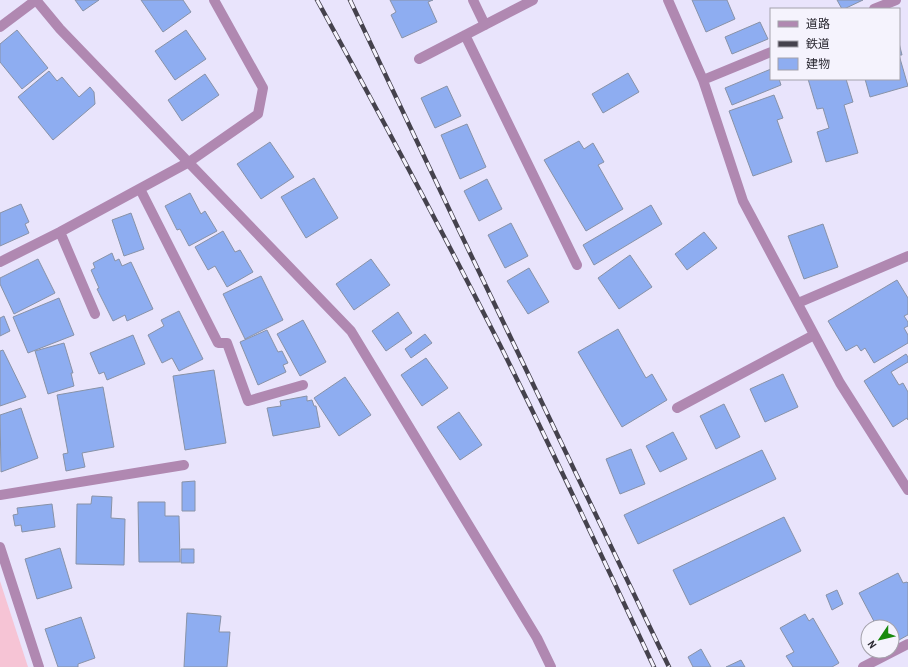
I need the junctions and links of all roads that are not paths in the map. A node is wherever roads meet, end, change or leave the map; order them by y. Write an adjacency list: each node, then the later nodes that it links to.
1 (36, 0): 9 (street); 14 (street)
2 (214, 0): 14 (street)
3 (473, 0): 8 (street)
4 (533, 0): 8 (street)
5 (668, 0): 13 (street)
6 (896, 0): 7 (street)
7 (876, 8)
8 (485, 25): 10 (street)
9 (0, 27)
10 (465, 35): 12 (street); 19 (street)
11 (770, 52): 13 (street)
12 (419, 59)
13 (704, 80): 20 (street)
14 (188, 162): 15 (street); 31 (street)
15 (140, 189): 16 (street); 23 (street)
16 (60, 232): 18 (street); 21 (street)
17 (908, 256): 20 (street)
18 (0, 262)
19 (577, 265)
20 (798, 303): 22 (street)
21 (95, 314)
22 (814, 335): 24 (street); 26 (street)
23 (302, 385)
24 (677, 408)
25 (184, 465): 27 (street)
26 (908, 490)
27 (0, 495)
28 (0, 547): 30 (street)
29 (908, 644): 32 (street)
30 (39, 667)
31 (551, 667)
32 (862, 667)

